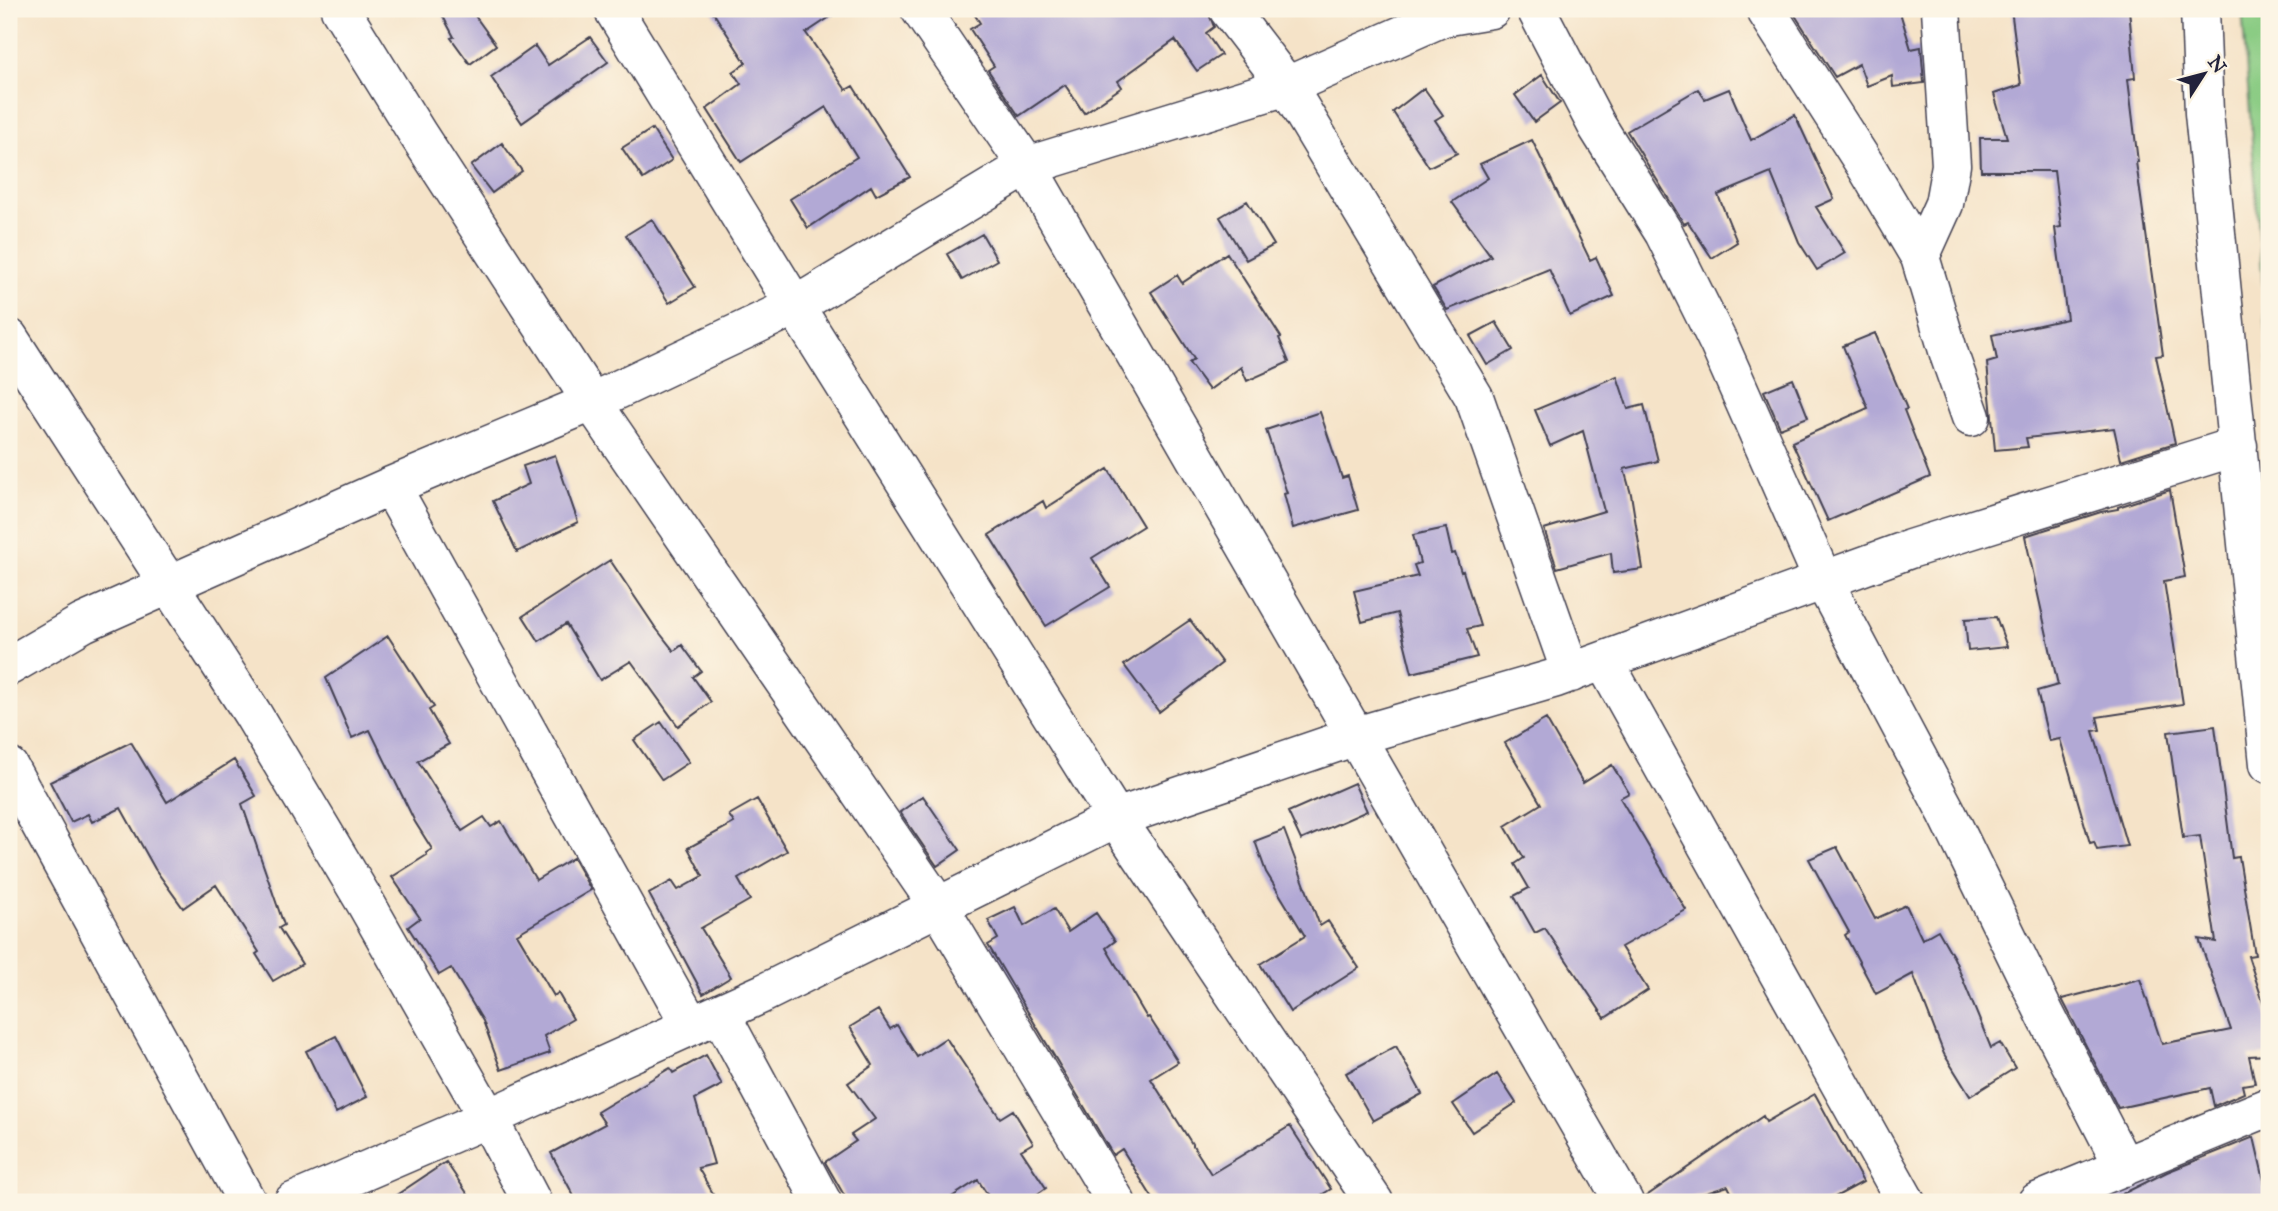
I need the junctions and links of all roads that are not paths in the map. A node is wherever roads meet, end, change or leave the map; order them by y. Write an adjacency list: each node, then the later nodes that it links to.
1 (340, 9): 16 (street)
2 (612, 9): 14 (street)
3 (920, 9): 12 (street)
4 (1228, 9): 11 (street)
5 (1491, 9): 10 (street)
6 (1536, 9): 20 (street)
7 (1765, 9): 13 (street)
8 (1941, 9): 13 (street)
9 (2200, 9): 18 (street)
10 (1441, 13): 11 (street)
11 (1287, 86): 12 (street); 23 (street)
12 (1027, 166): 14 (street); 24 (street)
13 (1920, 257): 17 (street)
14 (795, 306): 16 (street); 27 (street)
15 (9, 338): 21 (street)
16 (592, 402): 19 (street); 28 (street)
17 (1971, 417)
18 (2238, 446): 20 (street); 25 (street)
19 (391, 486): 21 (street); 29 (street)
20 (1824, 580): 23 (street); 32 (street)
21 (168, 585): 22 (street); 31 (street)
22 (9, 666)
23 (1587, 667): 24 (street); 40 (street)
24 (1356, 736): 27 (street); 39 (street)
25 (2269, 764)
26 (9, 767): 33 (street)
27 (1115, 818): 28 (street); 38 (street)
28 (939, 907): 29 (street); 37 (street)
29 (705, 1020): 31 (street); 36 (street)
30 (2269, 1107): 32 (street)
31 (488, 1118): 34 (street); 35 (street)
32 (2124, 1167): 41 (street)
33 (247, 1202)
34 (293, 1202)
35 (532, 1202)
36 (822, 1202)
37 (1116, 1202)
38 (1374, 1202)
39 (1625, 1202)
40 (1906, 1202)
41 (2038, 1202)

